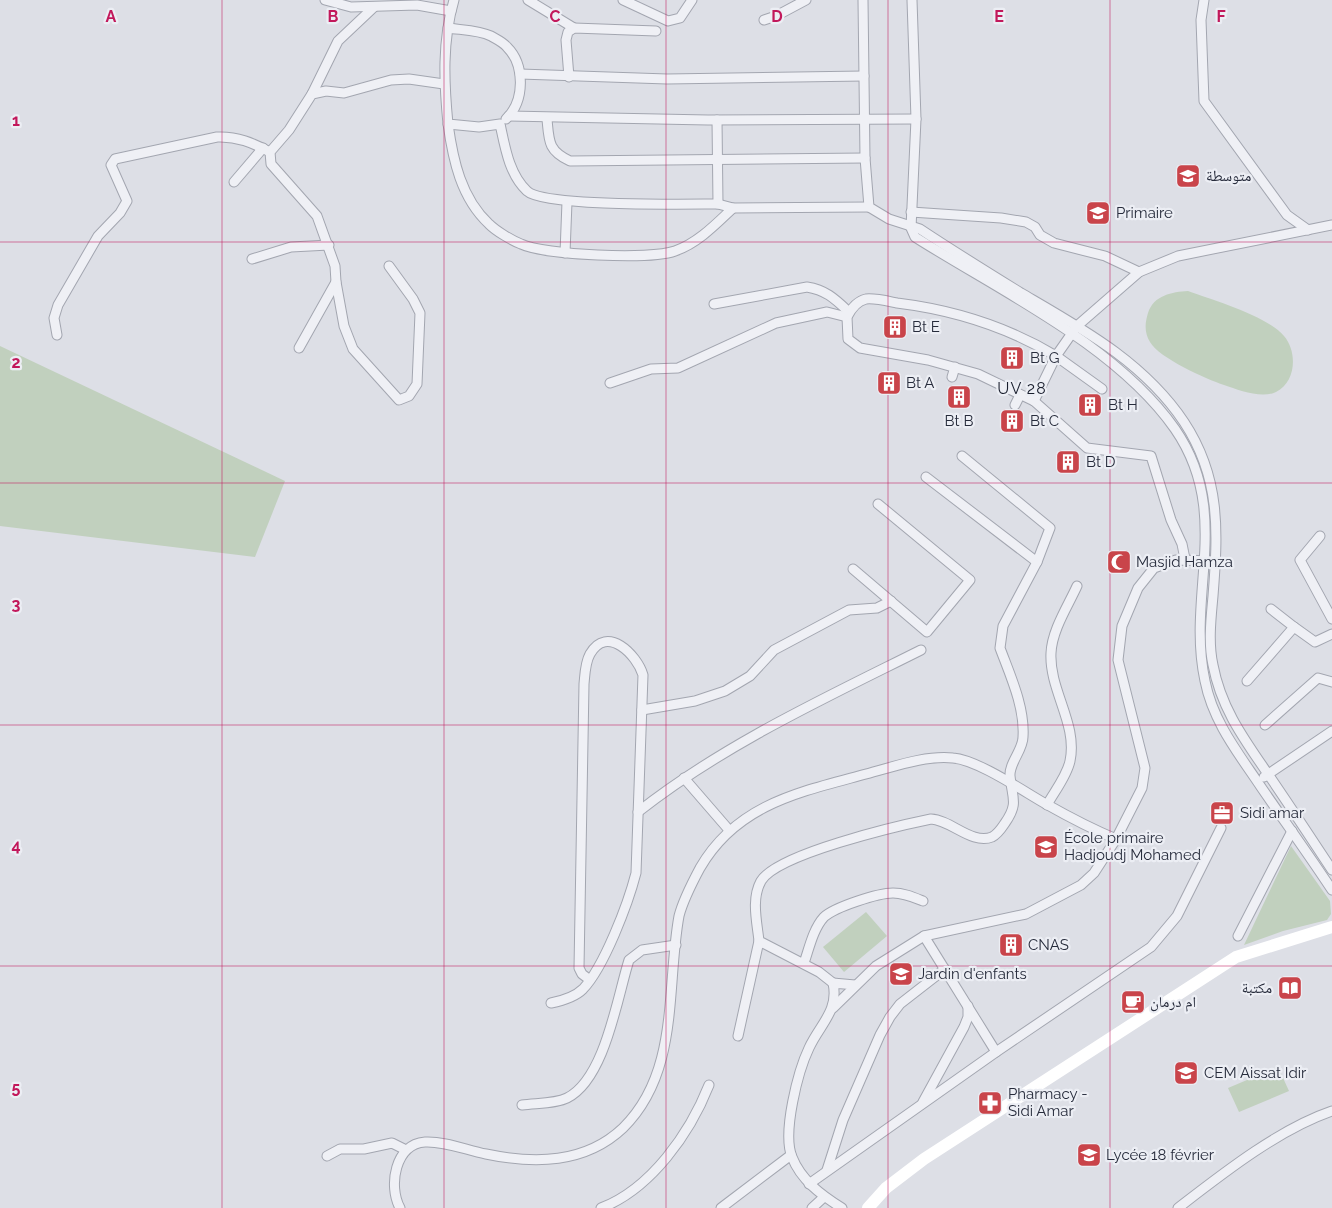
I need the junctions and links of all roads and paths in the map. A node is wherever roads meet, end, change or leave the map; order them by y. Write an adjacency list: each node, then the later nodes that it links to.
1 (325, 0): 10 (street)
2 (454, 0): 11 (street)
3 (528, 0): 14 (street)
4 (623, 0): 5 (street)
5 (692, 0)
6 (806, 0): 12 (street)
7 (863, 0): 17 (street)
8 (912, 0): 24 (street)
9 (1204, 0): 39 (street)
10 (374, 7): 11 (street); 20 (street)
11 (450, 11): 13 (street)
12 (764, 20)
13 (448, 28): 16 (street); 19 (street)
14 (574, 28): 15 (street); 18 (street)
15 (656, 31)
16 (520, 74): 18 (street); 21 (street)
17 (864, 76): 18 (street); 22 (street)
18 (569, 77)
19 (444, 84): 20 (street); 26 (street)
20 (312, 94): 28 (street)
21 (509, 116): 23 (street); 27 (street)
22 (865, 118): 24 (street); 25 (street); 29 (street)
23 (547, 119): 25 (street); 30 (street)
24 (916, 119): 36 (street)
25 (717, 120): 30 (street)
26 (448, 124): 27 (street); 41 (street)
27 (500, 124): 32 (street)
28 (266, 150): 31 (street); 40 (street); 49 (street)
29 (865, 158): 30 (street); 34 (street)
30 (716, 160): 33 (street)
31 (234, 182)
32 (567, 202): 33 (street); 41 (street)
33 (718, 204): 35 (street)
34 (869, 206): 35 (street); 38 (street)
35 (733, 208): 41 (street)
36 (911, 212): 38 (street); 44 (street)
37 (1332, 225): 39 (street)
38 (911, 228): 48 (street)
39 (1308, 230): 44 (street)
40 (329, 245): 42 (street); 45 (street)
41 (566, 253)
42 (252, 259)
43 (389, 266): 45 (street)
44 (1139, 272): 48 (street)
45 (336, 282): 50 (street)
46 (714, 304): 47 (street)
47 (848, 314): 51 (street); 52 (street); 54 (street)
48 (1074, 329): 51 (street); 64 (street); 65 (street)
49 (56, 335)
50 (299, 348)
51 (1056, 356): 55 (street); 57 (street)
52 (955, 367): 53 (street); 56 (street)
53 (952, 377)
54 (610, 383)
55 (1102, 388)
56 (1020, 395): 57 (street); 58 (street)
57 (1034, 402): 63 (street)
58 (1015, 405)
59 (962, 456): 66 (street)
60 (926, 477): 66 (street)
61 (878, 504): 69 (street)
62 (1320, 536): 71 (street)
63 (1185, 559): 64 (street); 89 (street)
64 (1205, 561): 65 (street); 82 (street)
65 (1216, 561): 80 (street)
66 (1037, 562): 83 (street)
67 (853, 570): 69 (street)
68 (1077, 586): 84 (street)
69 (891, 601): 77 (street)
70 (1270, 609): 72 (street)
71 (1332, 619)
72 (1294, 627): 73 (street); 75 (street)
73 (1332, 634)
74 (921, 650): 81 (street)
75 (1247, 681)
76 (1332, 682): 78 (street)
77 (642, 710): 85 (street); 100 (street)
78 (1265, 725)
79 (1332, 731): 80 (street)
80 (1268, 774): 82 (street); 90 (street)
81 (684, 778): 85 (street); 87 (street)
82 (1257, 781): 88 (street)
83 (1013, 786): 84 (street); 87 (street); 96 (street)
84 (1047, 805): 89 (street)
85 (638, 812): 100 (street)
86 (1221, 828): 107 (street)
87 (729, 830): 97 (street)
88 (1292, 832): 91 (street); 95 (street)
89 (1116, 839): 94 (street)
90 (1332, 870)
91 (1332, 890)
92 (923, 901): 98 (street)
93 (1332, 927): 123 (street)
94 (924, 936): 99 (street); 102 (street)
95 (1238, 936)
96 (759, 941): 98 (street); 106 (street)
97 (676, 945): 109 (street); 112 (street)
98 (804, 963): 101 (street)
99 (945, 969): 104 (street); 115 (street)
100 (590, 980): 103 (street)
101 (833, 983): 102 (street); 105 (street)
102 (855, 985): 105 (street)
103 (551, 1003)
104 (968, 1006): 107 (street); 110 (street)
105 (833, 1008): 113 (street)
106 (738, 1036)
107 (996, 1052): 110 (street)
108 (709, 1084): 119 (street)
109 (522, 1105)
110 (922, 1105): 115 (street)
111 (1332, 1111): 124 (street)
112 (406, 1150): 114 (street); 118 (street)
113 (791, 1155): 116 (street); 120 (street)
114 (326, 1156)
115 (827, 1170): 116 (street)
116 (809, 1184): 117 (street)
117 (824, 1197): 121 (street); 122 (street)
118 (400, 1208)
119 (601, 1208)
120 (722, 1208)
121 (812, 1208)
122 (842, 1208)
123 (868, 1208)
124 (1178, 1208)

